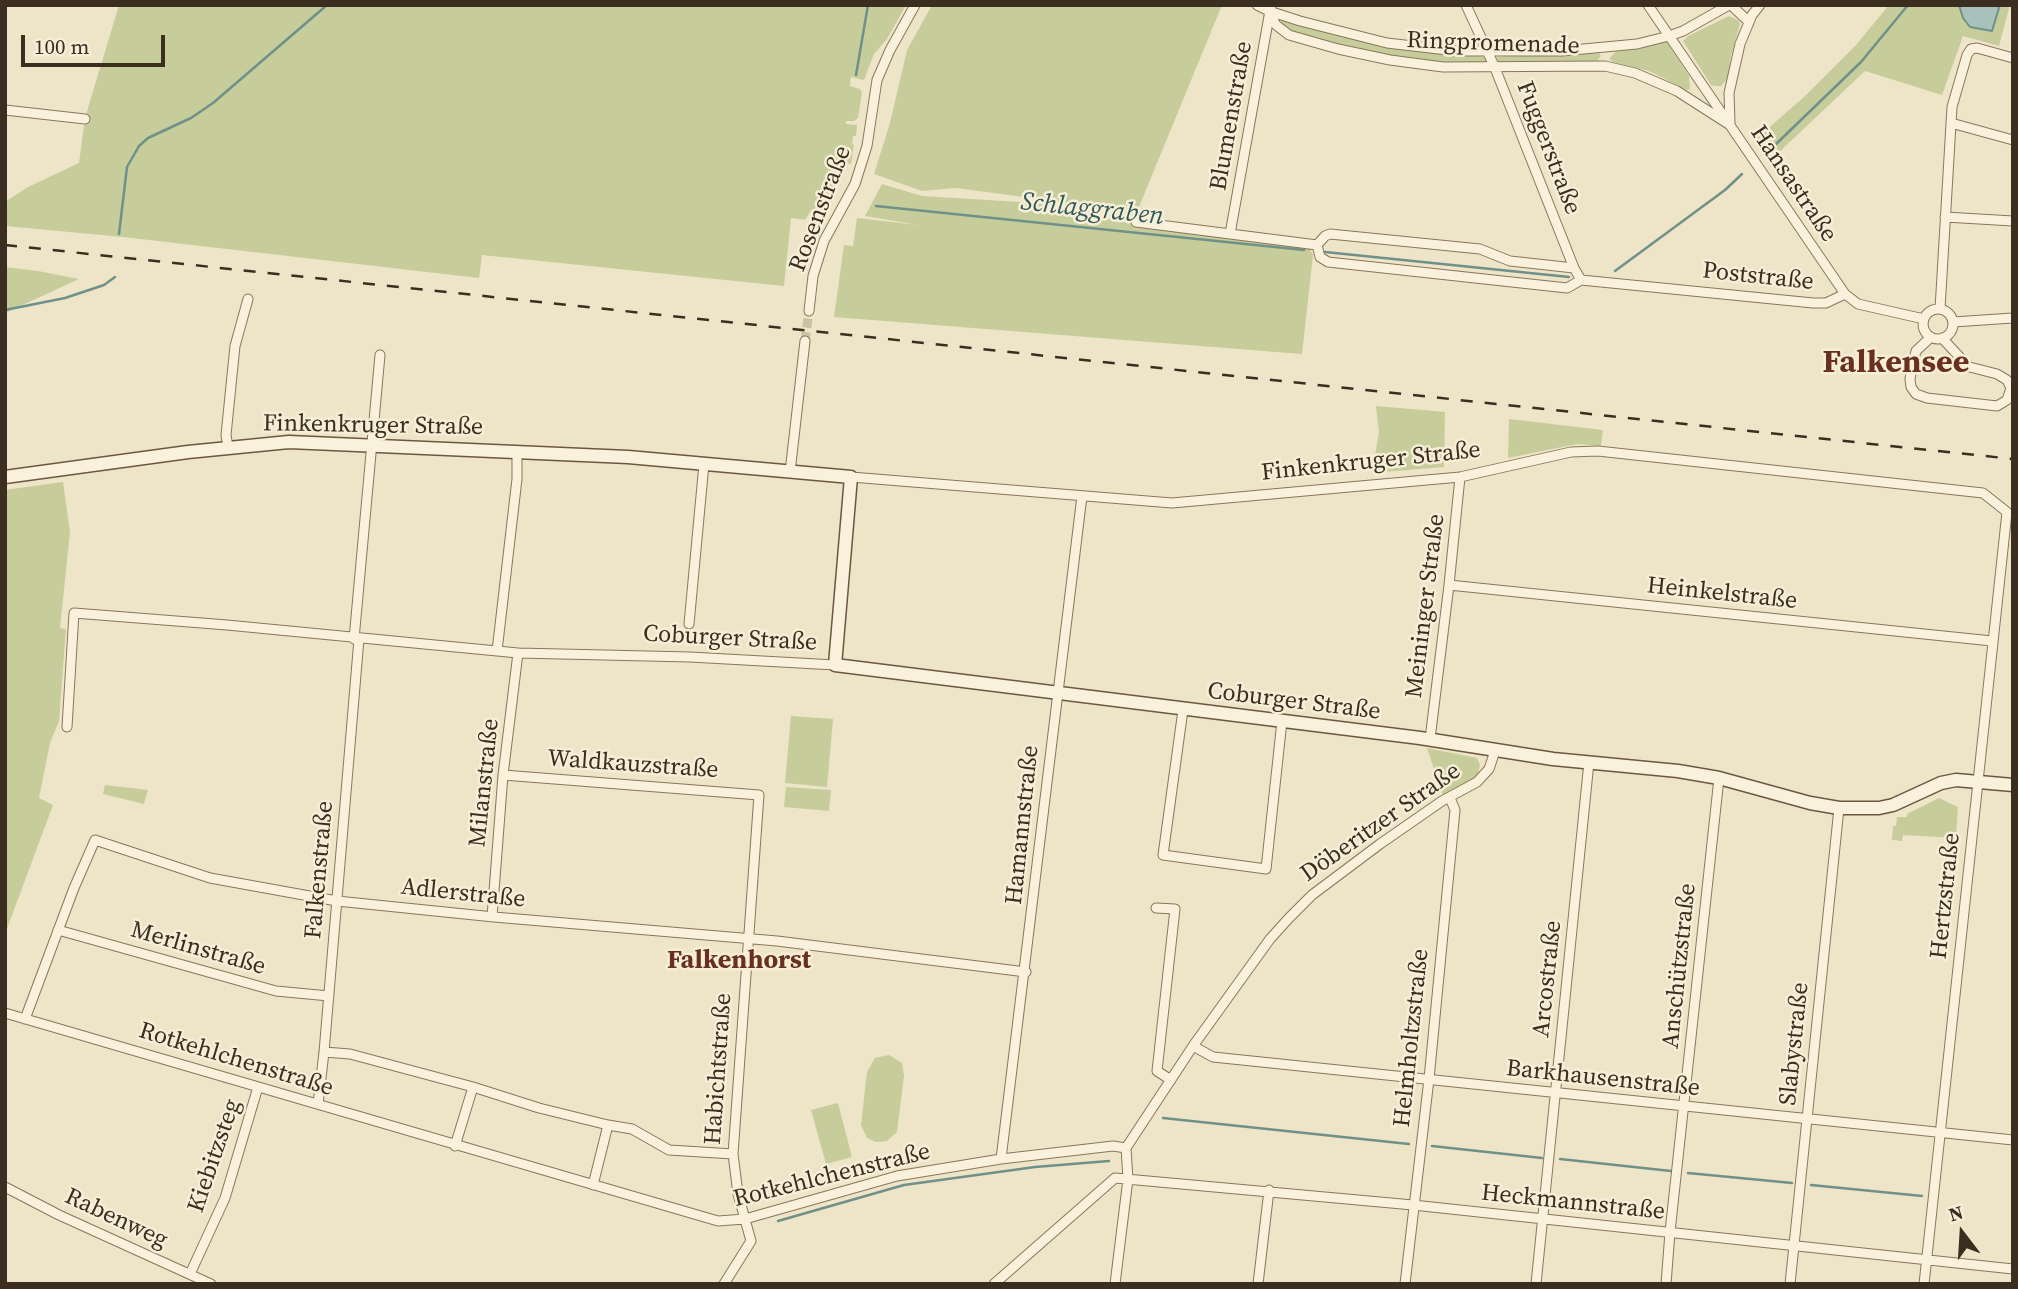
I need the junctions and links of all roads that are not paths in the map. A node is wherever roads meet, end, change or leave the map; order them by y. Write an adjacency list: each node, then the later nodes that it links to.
1 (915, 5): 30 (street, Rosenstraße)
2 (1257, 5): 7 (street, Ringpromenade)
3 (1466, 5): 11 (street, Fuggerstraße)
4 (1648, 5): 9 (street)
5 (1730, 5): 8 (street, Ringpromenade); 9 (street, Ringpromenade)
6 (1760, 5): 8 (street)
7 (1270, 8): 11 (street, Ringpromenade); 14 (street, Ringpromenade); 23 (street, Blumenstraße)
8 (1749, 22): 18 (street)
9 (1670, 36): 10 (street, Ringpromenade); 18 (street, Hansastraße)
10 (1601, 47): 11 (street, Ringpromenade); 13 (street, Ringpromenade)
11 (1488, 51): 14 (street, Fuggerstraße)
12 (2013, 58): 17 (street)
13 (1605, 66): 14 (street, Ringpromenade); 18 (street, Ringpromenade)
14 (1495, 68): 25 (street, Fuggerstraße)
15 (5, 110): 16 (street)
16 (85, 119)
17 (1951, 123): 19 (street); 20 (street)
18 (1730, 125): 27 (street, Hansastraße)
19 (2013, 140)
20 (1945, 217): 21 (street); 29 (street)
21 (2013, 221)
22 (1136, 222): 23 (street)
23 (1231, 230): 24 (street)
24 (1317, 245): 25 (street); 26 (street, Poststraße)
25 (1574, 268): 26 (street)
26 (1581, 280): 27 (street, Poststraße)
27 (1845, 294): 32 (street, Poststraße)
28 (248, 299): 43 (street, Finkenkruger Straße)
29 (1940, 309): 32 (street); 33 (street)
30 (809, 311)
31 (2013, 318): 33 (street)
32 (1924, 319): 34 (street)
33 (1953, 321): 35 (street)
34 (1931, 337): 35 (street); 39 (street)
35 (1942, 338): 38 (street)
36 (805, 341): 46 (street)
37 (380, 355): 42 (street, Falkenstraße)
38 (1966, 364): 39 (street); 40 (street)
39 (1912, 367): 40 (street)
40 (1997, 406): 41 (street)
41 (2013, 408)
42 (370, 445): 43 (street, Finkenkruger Straße); 44 (street, Finkenkruger Straße); 54 (street, Falkenstraße)
43 (228, 447): 47 (street, Finkenkruger Straße)
44 (517, 451): 45 (street, Finkenkruger Straße); 56 (street, Finkenkruger Straße)
45 (704, 464): 46 (street, Finkenkruger Straße); 53 (street)
46 (790, 471): 48 (street, Finkenkruger Straße)
47 (5, 477)
48 (851, 477): 50 (street, Finkenkruger Straße); 58 (street)
49 (1460, 477): 50 (street, Finkenkruger Straße); 51 (street, Finkenkruger Straße); 52 (street, Meininger Straße)
50 (1082, 496): 59 (street, Hamannstraße)
51 (2010, 512): 55 (street, Hertzstraße)
52 (1449, 585): 55 (street, Heinkelstraße); 63 (street, Meininger Straße)
53 (689, 625)
54 (356, 639): 56 (street, Coburger Straße); 62 (street, Coburger Straße); 73 (street, Falkenstraße)
55 (1992, 641): 68 (street, Hertzstraße)
56 (497, 651): 57 (street, Coburger Straße)
57 (518, 653): 58 (street, Coburger Straße); 66 (street, Milanstraße)
58 (835, 666): 59 (street, Coburger Straße)
59 (1057, 693): 60 (street, Coburger Straße); 78 (street, Hamannstraße)
60 (1183, 710): 61 (street, Coburger Straße); 61 (street)
61 (1282, 721): 63 (street, Coburger Straße)
62 (67, 727)
63 (1430, 739): 64 (street, Coburger Straße)
64 (1495, 751): 65 (street); 71 (street, Döberitzer Straße)
65 (1589, 762): 67 (street); 88 (street, Arcostraße)
66 (503, 775): 70 (street, Waldkauzstraße); 75 (street, Milanstraße)
67 (1719, 778): 72 (street); 90 (street, Anschützstraße)
68 (1978, 781): 69 (street); 72 (street); 93 (street, Hertzstraße)
69 (2013, 785)
70 (759, 795): 77 (street, Habichtstraße)
71 (1450, 798): 82 (street, Döberitzer Straße); 84 (street, Helmholtzstraße)
72 (1839, 808): 91 (street, Slabystraße)
73 (337, 901): 75 (street, Adlerstraße); 76 (street, Adlerstraße); 79 (street, Falkenstraße)
74 (1156, 908): 85 (street)
75 (492, 917): 77 (street, Adlerstraße)
76 (58, 930): 79 (street, Merlinstraße); 81 (street, Adlerstraße)
77 (748, 938): 78 (street, Adlerstraße); 97 (street, Habichtstraße)
78 (1026, 972): 98 (street, Hamannstraße)
79 (329, 996): 83 (street, Falkenstraße)
80 (5, 1013): 81 (street, Rotkehlchenstraße)
81 (25, 1019): 86 (street, Rotkehlchenstraße)
82 (1193, 1046): 84 (street, Barkhausenstraße); 85 (street, Döberitzer Straße)
83 (324, 1052): 87 (street, Rotkehlchenstraße); 89 (street, Falkenstraße)
84 (1429, 1079): 88 (street, Barkhausenstraße); 103 (street, Helmholtzstraße)
85 (1171, 1080): 96 (street, Döberitzer Straße)
86 (258, 1087): 89 (street, Rotkehlchenstraße); 110 (street, Kiebitzsteg)
87 (473, 1087): 92 (street, Rotkehlchenstraße); 95 (street)
88 (1556, 1093): 90 (street, Barkhausenstraße); 105 (street, Arcostraße)
89 (318, 1104): 95 (street, Rotkehlchenstraße)
90 (1684, 1107): 91 (street, Barkhausenstraße); 106 (street, Anschützstraße)
91 (1807, 1120): 93 (street, Barkhausenstraße); 107 (street, Slabystraße)
92 (608, 1125): 97 (street, Rotkehlchenstraße); 100 (street)
93 (1940, 1133): 94 (street, Barkhausenstraße); 108 (street, Hertzstraße)
94 (2013, 1140)
95 (455, 1146): 100 (street, Rotkehlchenstraße)
96 (1126, 1148): 98 (street, Rotkehlchenstraße); 99 (street)
97 (733, 1154): 104 (street, Habichtstraße)
98 (1001, 1159): 104 (street, Rotkehlchenstraße)
99 (1128, 1179): 102 (street, Heckmannstraße); 113 (street); 114 (street)
100 (593, 1185): 104 (street, Rotkehlchenstraße)
101 (5, 1187): 110 (street, Rabenweg)
102 (1269, 1190): 103 (street, Heckmannstraße); 115 (street)
103 (1413, 1205): 105 (street, Heckmannstraße); 116 (street, Helmholtzstraße)
104 (746, 1219): 112 (street, Habichtstraße)
105 (1543, 1219): 106 (street, Heckmannstraße); 117 (street, Arcostraße)
106 (1670, 1232): 107 (street, Heckmannstraße); 118 (street, Anschützstraße)
107 (1794, 1245): 108 (street, Heckmannstraße); 119 (street, Slabystraße)
108 (1926, 1260): 109 (street, Heckmannstraße); 120 (street, Hertzstraße)
109 (2013, 1269)
110 (190, 1274): 111 (street, Rabenweg)
111 (211, 1284)
112 (724, 1284)
113 (994, 1284)
114 (1115, 1284)
115 (1258, 1284)
116 (1405, 1284)
117 (1536, 1284)
118 (1667, 1284)
119 (1790, 1284)
120 (1924, 1284)

